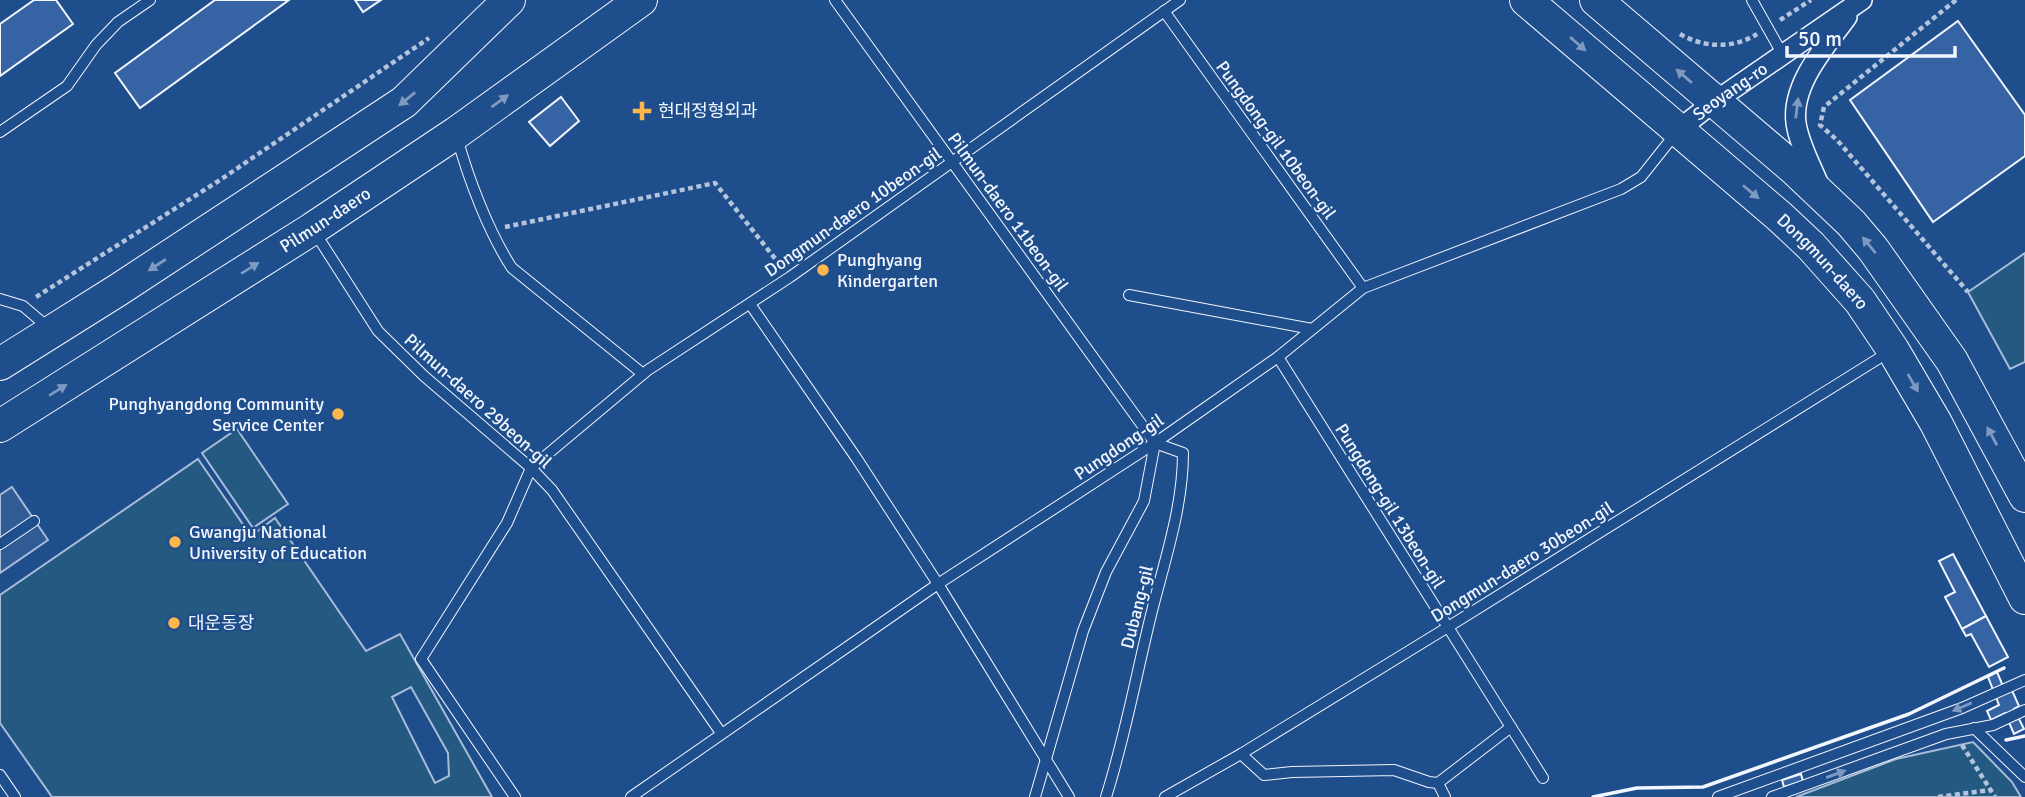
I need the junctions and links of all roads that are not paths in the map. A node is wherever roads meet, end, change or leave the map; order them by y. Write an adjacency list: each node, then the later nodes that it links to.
1 (150, 0): 14 (lane)
2 (509, 0): 24 (main road, one-way to 24)
3 (641, 0): 15 (main road, Pilmun-daero, one-way to 3)
4 (835, 0): 16 (lane, Pilmun-daero 11beon-gil)
5 (1180, 0): 10 (lane, Dongmun-daero 10beon-gil)
6 (1526, 0): 13 (main road, Dongmun-daero, one-way to 13)
7 (1596, 0): 12 (main road, one-way to 7)
8 (1752, 0): 11 (lane, Seoyang-ro)
9 (1859, 2): 11 (street, Seoyang-ro); 17 (street, one-way to 9)
10 (1164, 11): 16 (lane, Dongmun-daero 10beon-gil); 19 (lane, Pungdong-gil 10beon-gil)
11 (1783, 55): 12 (street, Seoyang-ro)
12 (1714, 102): 13 (street, Seoyang-ro); 17 (main road)
13 (1678, 130): 19 (lane, Pungdong-gil); 25 (main road, Dongmun-daero, one-way to 25)
14 (0, 132)
15 (456, 133): 18 (main road, Pilmun-daero); 28 (lane)
16 (953, 162): 22 (lane, Dongmun-daero 10beon-gil); 30 (lane, Pilmun-daero 11beon-gil)
17 (1824, 195): 32 (main road, one-way to 17)
18 (312, 229): 29 (main road, Pilmun-daero, one-way to 18); 31 (lane, Pilmun-daero 29beon-gil)
19 (1363, 288): 23 (lane, Pungdong-gil)
20 (1129, 295): 23 (lane)
21 (0, 299): 24 (lane)
22 (750, 304): 28 (lane, Dongmun-daero 10beon-gil); 35 (lane)
23 (1312, 329): 26 (lane, Pungdong-gil)
24 (53, 331): 27 (main road)
25 (1893, 350): 36 (main road, Dongmun-daero, one-way to 36); 37 (lane, Dongmun-daero 30beon-gil)
26 (1278, 357): 30 (lane, Pungdong-gil); 37 (lane, Pungdong-gil 13beon-gil)
27 (0, 364)
28 (643, 374): 31 (lane, Dongmun-daero 10beon-gil)
29 (0, 426)
30 (1155, 443): 35 (lane, Pungdong-gil); 44 (lane); 54 (lane, Dubang-gil)
31 (531, 468): 42 (lane, Pilmun-daero 29beon-gil); 50 (lane, Dongmun-daero 10beon-gil)
32 (2025, 496)
33 (34, 521): 34 (lane)
34 (0, 544)
35 (938, 584): 42 (lane, Pungdong-gil); 44 (lane)
36 (2025, 598)
37 (1448, 627): 40 (lane, Pungdong-gil 13beon-gil); 43 (lane, Dongmun-daero 30beon-gil)
38 (2025, 680): 57 (lane, one-way to 57)
39 (2025, 710): 41 (lane)
40 (1511, 727): 46 (lane, Pungdong-gil 13beon-gil); 48 (lane)
41 (1974, 728): 47 (lane); 58 (lane, one-way to 41)
42 (721, 733): 51 (lane, Pungdong-gil)
43 (1241, 754): 48 (lane); 55 (lane, Dongmun-daero 30beon-gil)
44 (1045, 758): 52 (lane); 53 (lane)
45 (0, 775): 49 (lane)
46 (1543, 778)
47 (2025, 778)
48 (1438, 783): 56 (lane)
49 (15, 797)
50 (515, 797)
51 (631, 797)
52 (1035, 797)
53 (1069, 797)
54 (1106, 797)
55 (1165, 797)
56 (1445, 797)
57 (1718, 797)
58 (1772, 797)

